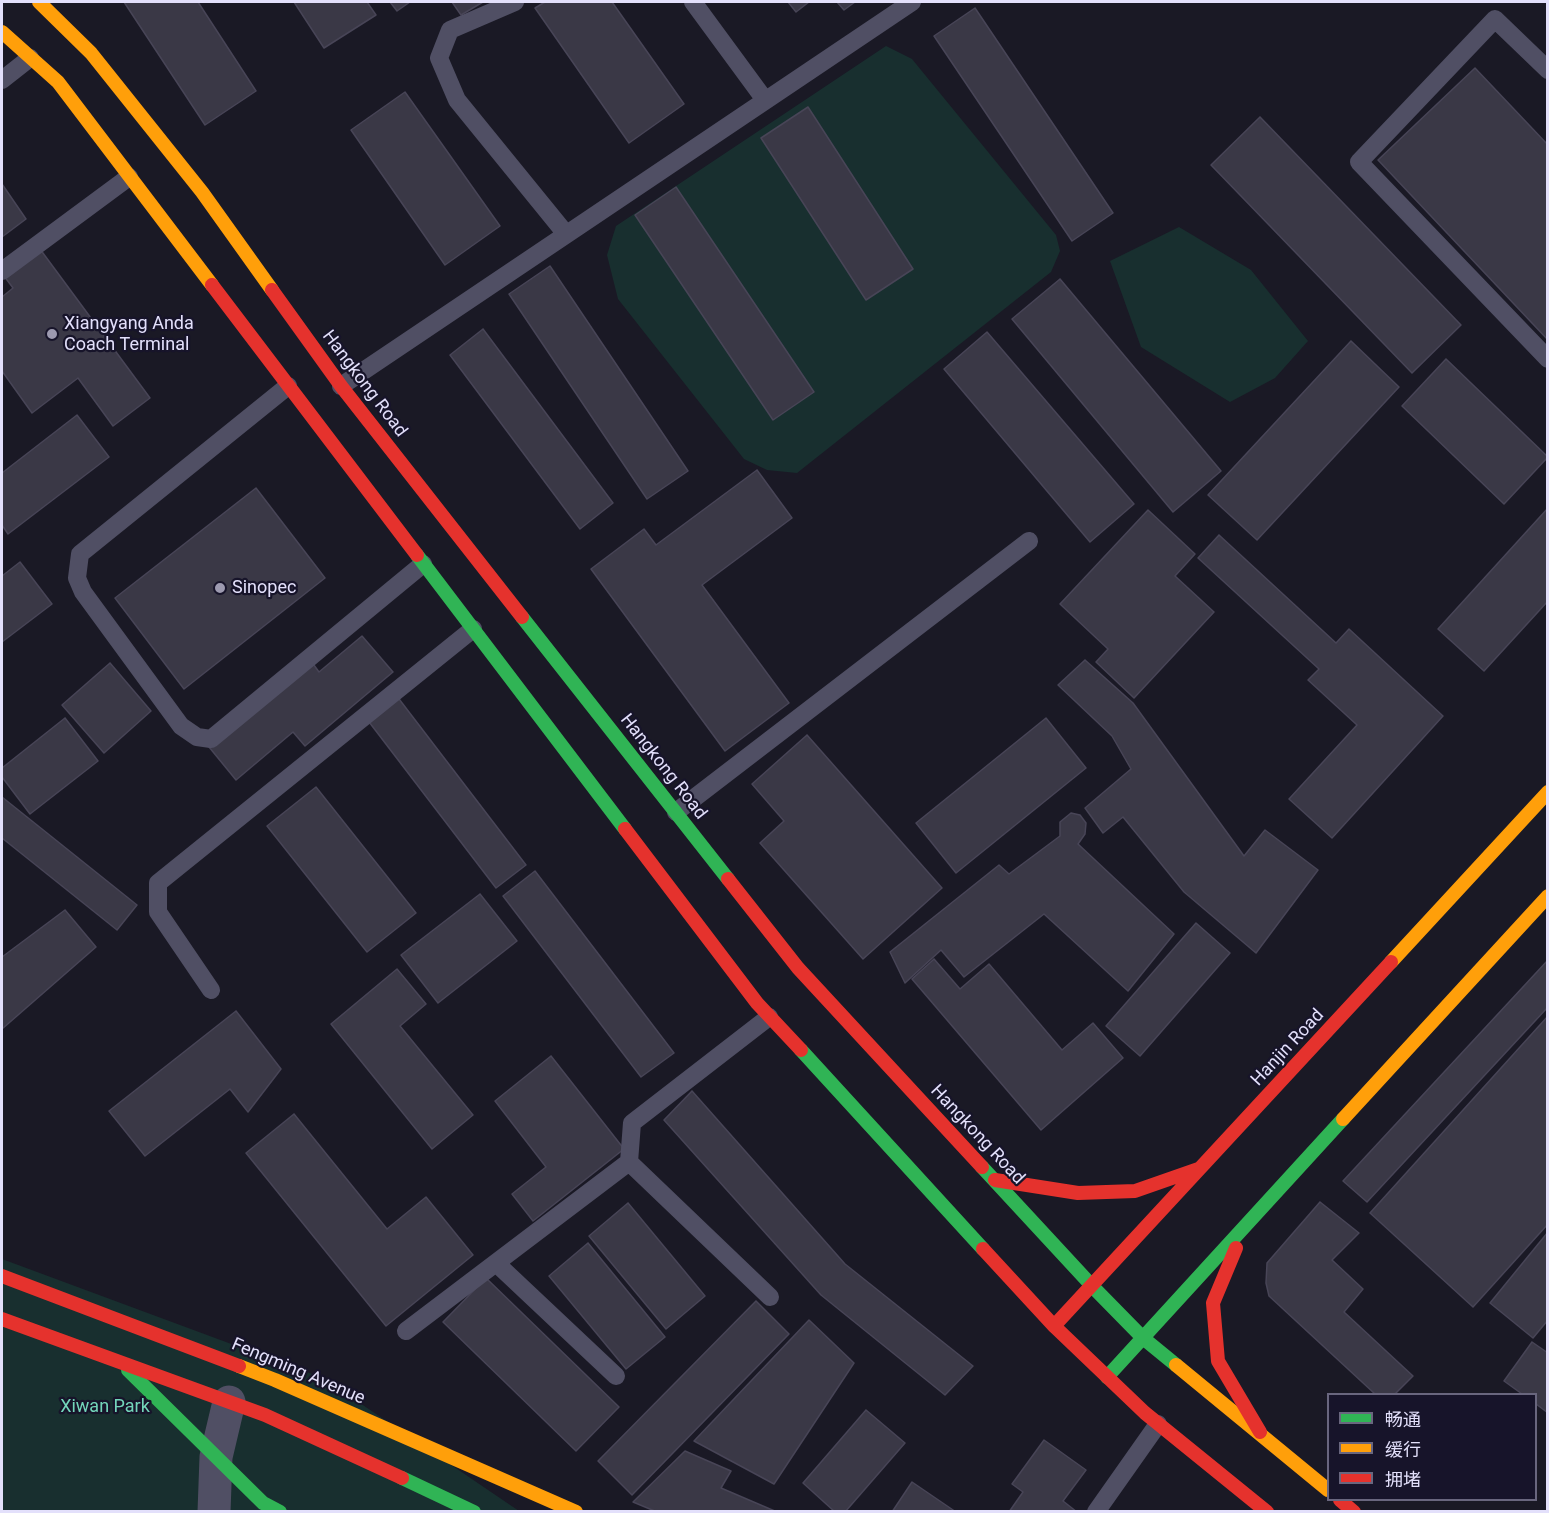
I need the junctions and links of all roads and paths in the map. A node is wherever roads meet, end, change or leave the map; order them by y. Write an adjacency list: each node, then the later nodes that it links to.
1 (39, 2): 15 (main road, Hangkong Road)
2 (515, 2): 11 (lane)
3 (693, 2): 9 (lane)
4 (912, 2): 9 (lane)
5 (2, 32): 6 (main road)
6 (30, 58): 8 (lane); 10 (main road)
7 (1548, 70): 13 (lane)
8 (2, 80)
9 (765, 100): 11 (lane)
10 (129, 177): 12 (lane); 14 (main road)
11 (566, 234): 15 (lane)
12 (2, 271)
13 (1548, 359)
14 (288, 386): 17 (main road); 17 (lane)
15 (341, 386): 20 (main road, Hangkong Road)
16 (1029, 541): 20 (lane)
17 (423, 564): 18 (main road)
18 (472, 629): 22 (lane); 23 (main road)
19 (1548, 792): 25 (main road, Hanjin Road)
20 (676, 812): 26 (main road, Hangkong Road)
21 (1548, 896): 27 (main road)
22 (211, 990)
23 (769, 1017): 24 (lane); 33 (main road)
24 (630, 1162): 28 (lane); 31 (lane)
25 (1202, 1168): 26 (main road); 30 (main road, Hanjin Road)
26 (995, 1180): 30 (main road, Hangkong Road)
27 (1245, 1226): 35 (main road); 41 (main road)
28 (496, 1263): 34 (lane); 37 (lane)
29 (2, 1276): 48 (main road, Fengming Avenue)
30 (1092, 1287): 33 (main road, Hanjin Road); 35 (main road, Hangkong Road)
31 (770, 1297)
32 (2, 1319): 36 (main road)
33 (1054, 1326): 38 (main road)
34 (406, 1331)
35 (1143, 1338): 38 (main road); 41 (main road, Hangkong Road)
36 (121, 1362): 39 (main road); 42 (main road)
37 (616, 1377)
38 (1107, 1377): 40 (main road)
39 (230, 1402): 42 (street); 47 (main road)
40 (1158, 1424): 49 (lane); 50 (main road)
41 (1263, 1436): 43 (main road, Hangkong Road)
42 (216, 1457): 45 (street); 46 (main road)
43 (1327, 1488)
44 (1341, 1501): 51 (main road)
45 (214, 1512)
46 (280, 1512)
47 (474, 1512)
48 (576, 1512)
49 (1096, 1512)
50 (1267, 1512)
51 (1354, 1512)

